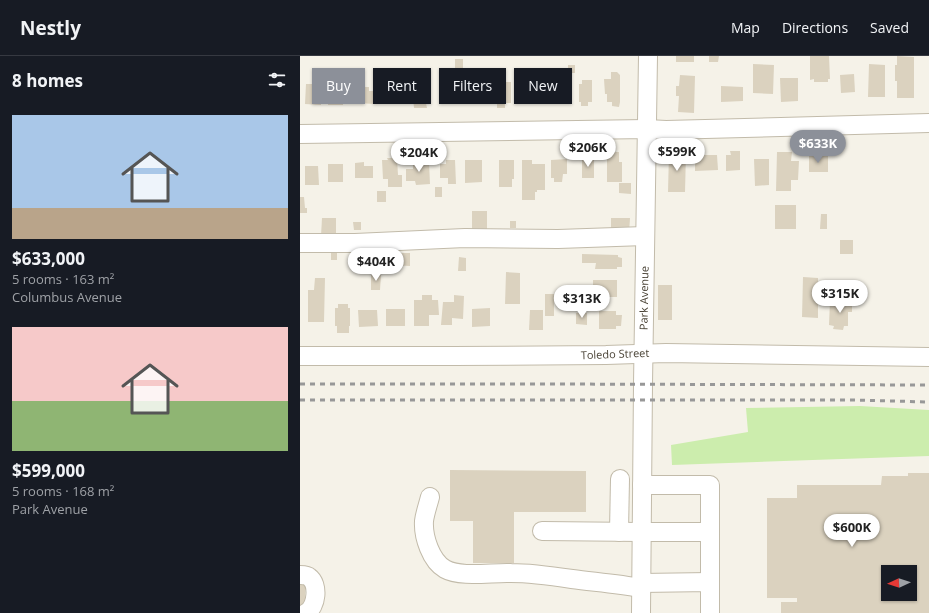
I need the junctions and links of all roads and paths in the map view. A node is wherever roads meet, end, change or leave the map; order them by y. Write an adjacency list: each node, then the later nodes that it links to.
1 (648, 56): 3 (street, Park Avenue)
2 (929, 123): 3 (street)
3 (647, 129): 4 (street); 5 (street, Park Avenue)
4 (300, 134)
5 (645, 236): 6 (street); 7 (street, Park Avenue)
6 (300, 244)
7 (643, 354): 8 (street, Toledo Street); 9 (street, Toledo Street); 11 (street, Park Avenue)
8 (300, 356)
9 (929, 357)
10 (620, 479): 14 (street)
11 (642, 485): 15 (street, Park Avenue); 16 (street)
12 (430, 497): 19 (street)
13 (542, 531): 14 (street)
14 (619, 532): 15 (street)
15 (642, 532): 16 (street); 19 (street, Park Avenue)
16 (710, 532): 18 (street)
17 (300, 575): 20 (street)
18 (710, 582): 19 (street); 22 (street)
19 (641, 586): 21 (street, Park Avenue)
20 (306, 613)
21 (641, 613)
22 (710, 613)

